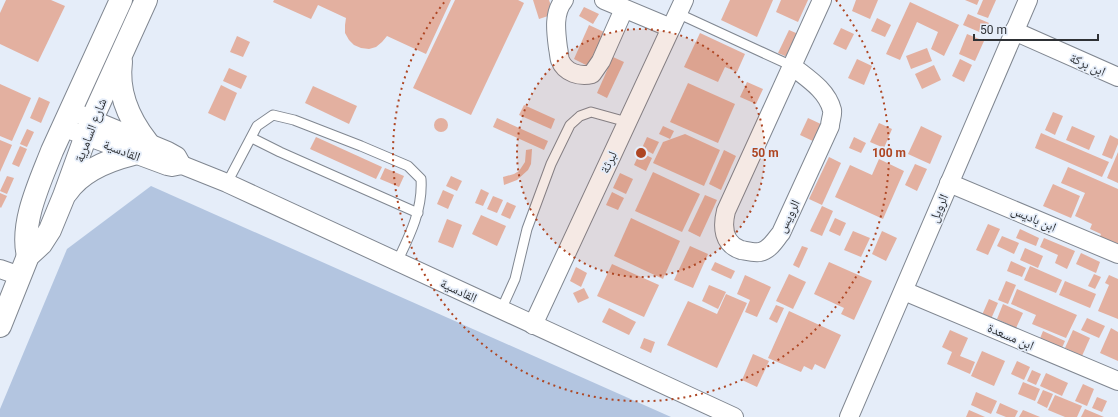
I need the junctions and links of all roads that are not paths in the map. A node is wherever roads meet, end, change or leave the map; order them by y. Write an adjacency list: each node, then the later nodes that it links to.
1 (121, 0): 13 (street, شارع السامرية)
2 (146, 0): 10 (street, شارع السامرية)
3 (564, 0): 7 (street)
4 (604, 0): 7 (street)
5 (822, 0): 11 (street, الرويس)
6 (1028, 0): 9 (street, الرويل)
7 (624, 8): 8 (street)
8 (677, 14): 11 (lane); 14 (street, لبرثة)
9 (1014, 31): 12 (street, ابن بركة); 19 (street, الرويل)
10 (122, 53): 15 (street, شارع السامرية); 17 (street)
11 (792, 66): 11 (street, الرويس)
12 (1118, 77)
13 (66, 119): 15 (street, القادسية); 23 (street, شارع السامرية)
14 (627, 122): 28 (lane); 29 (street, لبرثة)
15 (89, 128): 17 (street, القادسية); 20 (street, شارع السامرية)
16 (252, 138): 18 (lane); 21 (lane); 21 (lane)
17 (140, 148): 18 (street, القادسية); 20 (street)
18 (227, 183): 24 (street, القادسية)
19 (949, 183): 22 (street, ابن باديس); 27 (street, الرويل)
20 (64, 196): 23 (street, شارع السامرية)
21 (418, 213): 24 (lane)
22 (1118, 254)
23 (28, 256): 26 (street, شارع السامرية)
24 (397, 262): 28 (street, القادسية)
25 (0, 269): 26 (street)
26 (11, 285): 30 (street, شارع السامرية)
27 (904, 291): 31 (street, ابن مسعدة); 33 (street, الرويل)
28 (501, 310): 29 (street, القادسية)
29 (533, 325): 32 (street, القادسية)
30 (0, 326)
31 (1118, 381)
32 (734, 417)
33 (849, 417)

